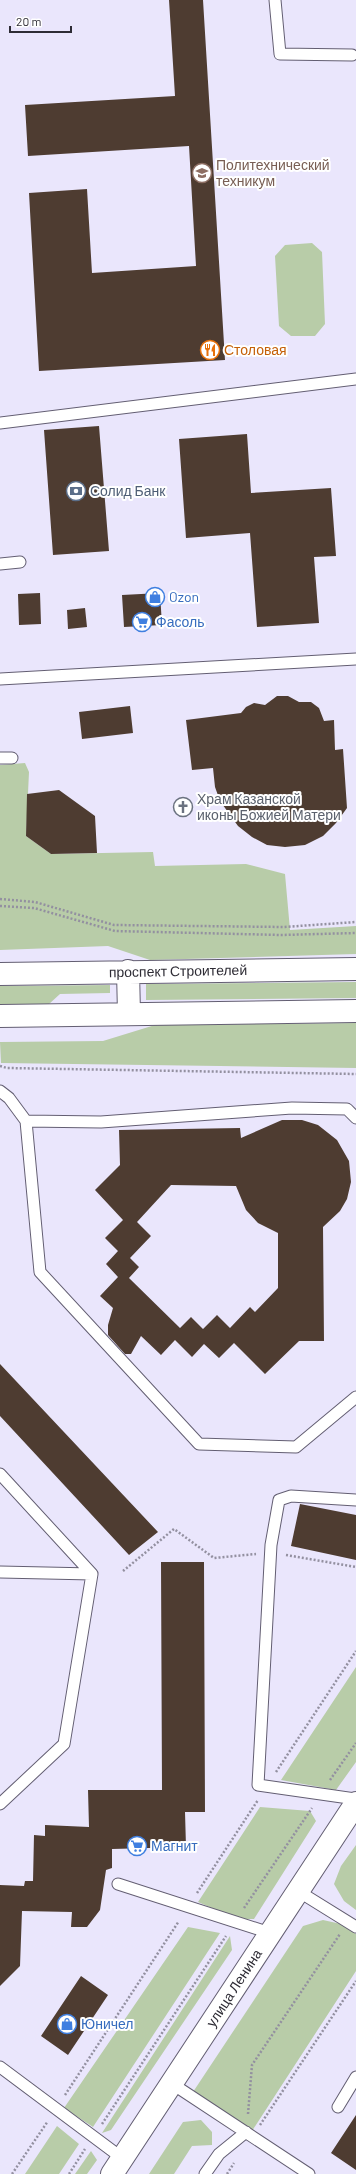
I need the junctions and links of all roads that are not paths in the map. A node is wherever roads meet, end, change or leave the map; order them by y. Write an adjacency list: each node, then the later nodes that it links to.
1 (275, 0): 2 (lane)
2 (352, 55)
3 (356, 379): 4 (lane)
4 (0, 423)
5 (20, 562): 6 (lane)
6 (0, 564)
7 (356, 659): 8 (lane)
8 (0, 679)
9 (0, 758): 10 (lane)
10 (12, 758)
11 (356, 969): 12 (street, проспект Строителей)
12 (128, 971): 13 (street, проспект Строителей); 15 (street)
13 (0, 974)
14 (356, 1011): 15 (street)
15 (129, 1014): 16 (street)
16 (0, 1016)
17 (0, 1091): 19 (lane)
18 (356, 1118): 19 (lane)
19 (26, 1121): 20 (lane)
20 (356, 1397)
21 (0, 1474): 24 (lane)
22 (356, 1500): 25 (lane)
23 (0, 1572): 24 (lane)
24 (92, 1574): 27 (lane)
25 (356, 1799)
26 (356, 1803): 29 (street, улица Ленина)
27 (0, 1804)
28 (118, 1884): 31 (lane)
29 (298, 1891): 30 (lane); 31 (street, улица Ленина)
30 (352, 1924)
31 (270, 1933): 34 (street, улица Ленина)
32 (0, 2067): 37 (lane)
33 (356, 2077): 35 (lane)
34 (171, 2084): 36 (lane); 37 (street, улица Ленина)
35 (338, 2107)
36 (249, 2135): 38 (lane); 39 (lane)
37 (117, 2166)
38 (205, 2174)
39 (309, 2174)

